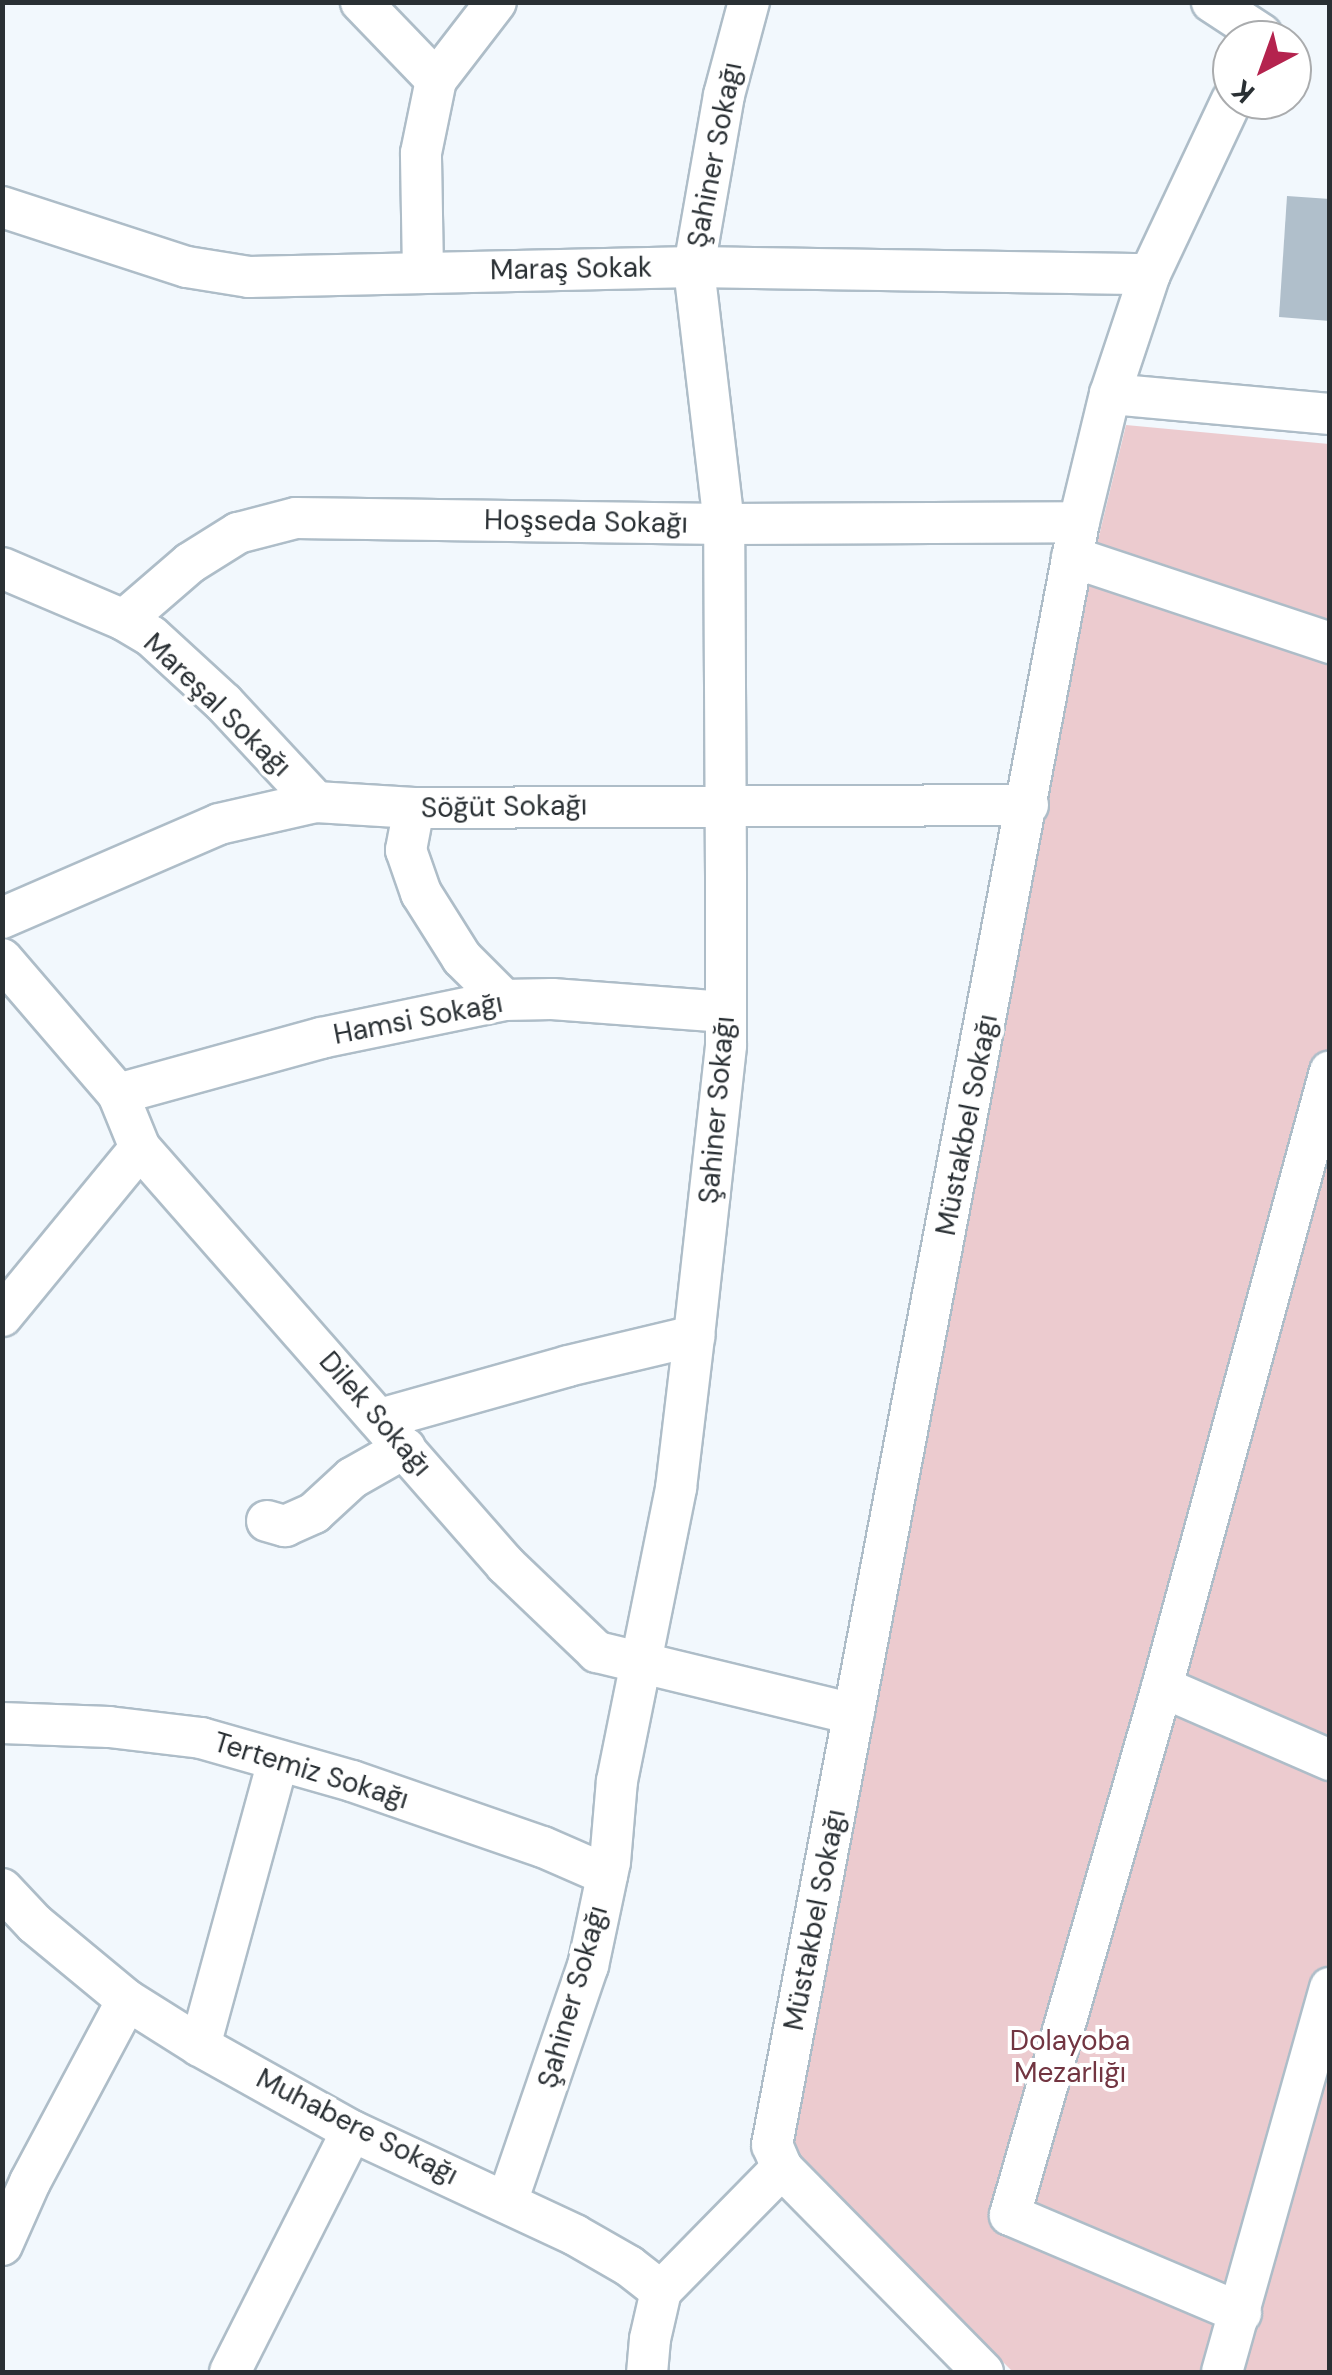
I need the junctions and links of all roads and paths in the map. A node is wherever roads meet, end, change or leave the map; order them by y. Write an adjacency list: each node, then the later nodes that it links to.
1 (361, 2): 6 (street)
2 (496, 2): 6 (street)
3 (1212, 2): 5 (street)
4 (742, 5): 9 (street, Şahiner Sokağı)
5 (1252, 20)
6 (436, 80): 10 (street)
7 (1223, 120): 11 (street, Müstakbel Sokağı)
8 (2, 207): 10 (street, Maraş Sokak)
9 (694, 267): 10 (street, Maraş Sokak); 11 (street, Maraş Sokak); 14 (street, Şahiner Sokağı)
10 (423, 272)
11 (1150, 274): 12 (street, Müstakbel Sokağı)
12 (1110, 394): 13 (street); 15 (street, Müstakbel Sokağı)
13 (1330, 414)
14 (724, 524): 15 (street, Hoşseda Sokağı); 17 (street, Hoşseda Sokağı); 20 (street, Şahiner Sokağı)
15 (1075, 539): 18 (street); 21 (street, Müstakbel Sokağı)
16 (2, 568): 17 (street, Mareşal Sokağı)
17 (124, 620): 19 (street, Mareşal Sokağı)
18 (1330, 643)
19 (316, 802): 22 (street, Söğüt Sokağı); 23 (street, Söğüt Sokağı)
20 (724, 804): 21 (street, Söğüt Sokağı); 22 (street, Söğüt Sokağı); 26 (street, Şahiner Sokağı)
21 (1028, 806): 36 (street, Müstakbel Sokağı)
22 (414, 808): 25 (street)
23 (2, 918)
24 (2, 959): 28 (street, Dilek Sokağı)
25 (504, 1000): 26 (street, Hamsi Sokağı); 28 (street, Hamsi Sokağı)
26 (726, 1012): 31 (street, Şahiner Sokağı)
27 (1330, 1071): 35 (street)
28 (118, 1094): 29 (street, Dilek Sokağı)
29 (140, 1148): 30 (street); 32 (street, Dilek Sokağı)
30 (2, 1316)
31 (694, 1336): 32 (street); 34 (street, Şahiner Sokağı)
32 (392, 1434): 33 (street); 34 (street, Dilek Sokağı)
33 (268, 1521)
34 (643, 1664): 36 (street, Dilek Sokağı); 40 (street, Şahiner Sokağı)
35 (1162, 1687): 39 (street); 50 (street)
36 (854, 1714): 46 (street, Müstakbel Sokağı)
37 (2, 1723): 38 (street, Tertemiz Sokağı)
38 (278, 1760): 40 (street, Tertemiz Sokağı); 44 (street)
39 (1330, 1760)
40 (607, 1874): 47 (street, Şahiner Sokağı)
41 (2, 1889): 43 (street, Muhabere Sokağı)
42 (1330, 1988): 50 (street)
43 (127, 2000): 44 (street, Muhabere Sokağı); 48 (street)
44 (200, 2046): 45 (street, Muhabere Sokağı)
45 (352, 2130): 47 (street, Muhabere Sokağı); 51 (street)
46 (782, 2168): 49 (street); 53 (street)
47 (508, 2202): 49 (street, Muhabere Sokağı)
48 (2, 2245)
49 (662, 2291): 52 (street)
50 (1242, 2313): 54 (street)
51 (230, 2372)
52 (647, 2372)
53 (983, 2372)
54 (1222, 2372)

